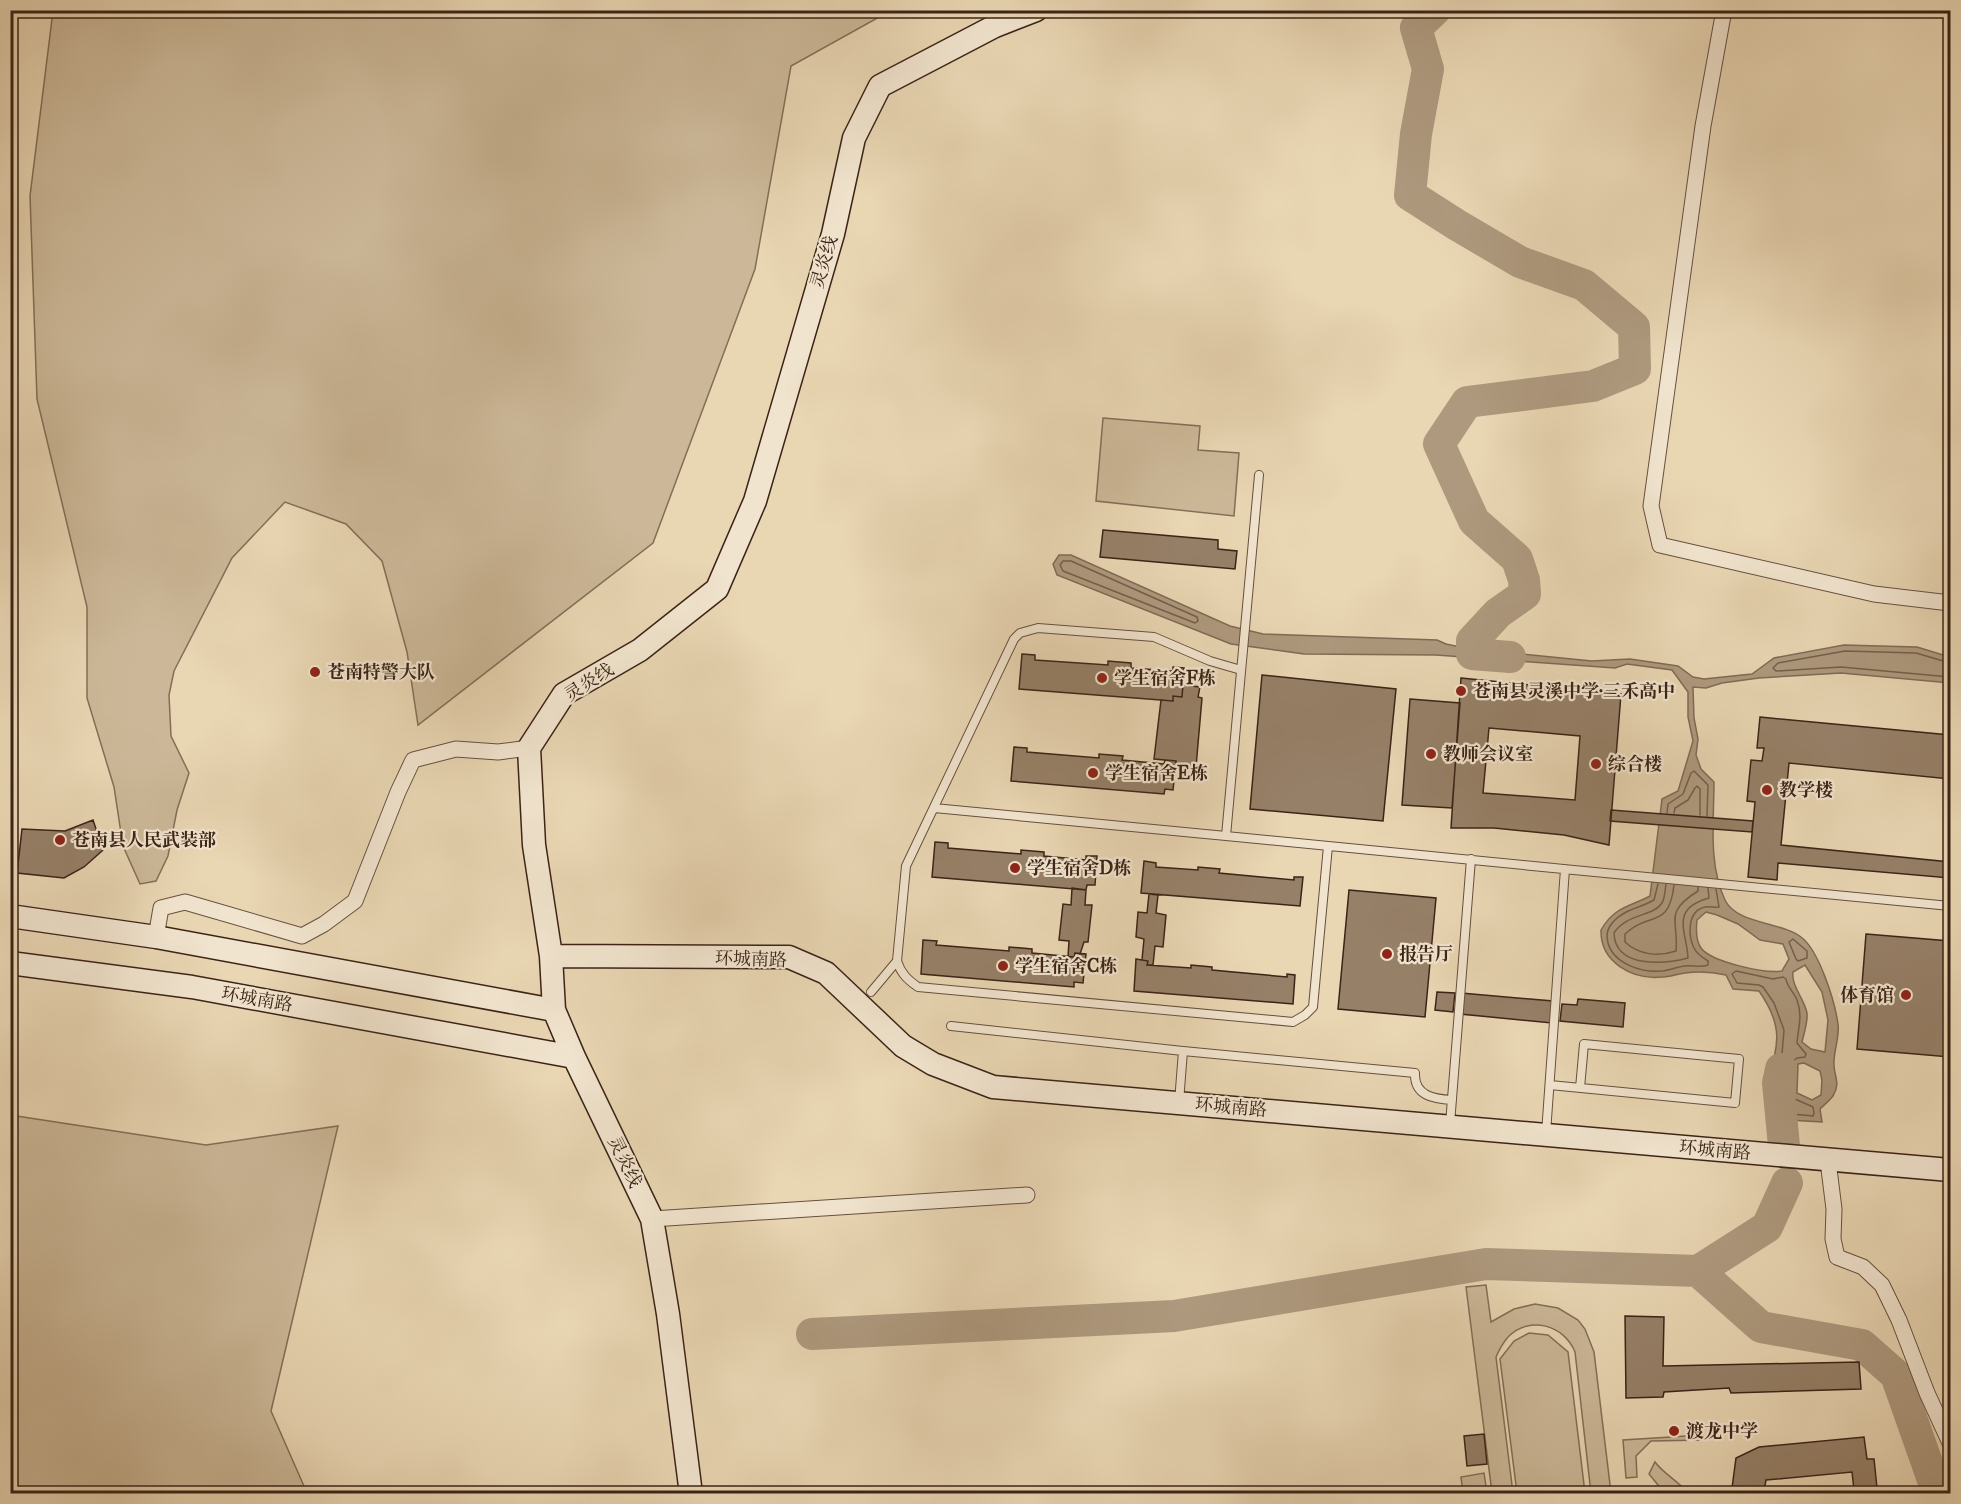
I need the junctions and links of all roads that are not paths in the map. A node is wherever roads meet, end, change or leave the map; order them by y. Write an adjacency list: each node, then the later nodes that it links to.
1 (1036, 10): 6 (main road, 灵炎线)
2 (1724, 10): 4 (street)
3 (1259, 475): 5 (lane)
4 (1950, 603)
5 (1241, 670): 7 (lane); 8 (lane)
6 (529, 748): 14 (street); 15 (main road, 灵炎线)
7 (934, 808): 8 (lane); 16 (lane)
8 (1226, 836): 9 (lane)
9 (1328, 846): 10 (lane); 16 (lane)
10 (1471, 859): 11 (lane); 25 (lane)
11 (1565, 869): 12 (lane); 23 (lane)
12 (1950, 906)
13 (10, 916): 14 (main road)
14 (156, 938): 19 (main road)
15 (550, 956): 19 (main road, 灵炎线); 26 (main road, 环城南路)
16 (897, 961): 18 (lane)
17 (10, 963): 22 (main road, 环城南路)
18 (872, 992)
19 (554, 1010): 22 (main road, 灵炎线)
20 (951, 1026): 21 (lane)
21 (1182, 1051): 25 (lane); 26 (lane)
22 (574, 1057): 32 (main road, 灵炎线)
23 (1550, 1085): 24 (lane); 28 (lane)
24 (1580, 1088): 24 (lane)
25 (1452, 1100): 27 (lane)
26 (1179, 1103): 27 (main road, 环城南路)
27 (1450, 1126): 28 (main road, 环城南路)
28 (1546, 1134): 29 (main road, 环城南路)
29 (1828, 1161): 30 (main road, 环城南路); 33 (street)
30 (1950, 1170)
31 (1027, 1195): 32 (street)
32 (652, 1219): 34 (main road, 灵炎线)
33 (1950, 1443)
34 (691, 1494)

